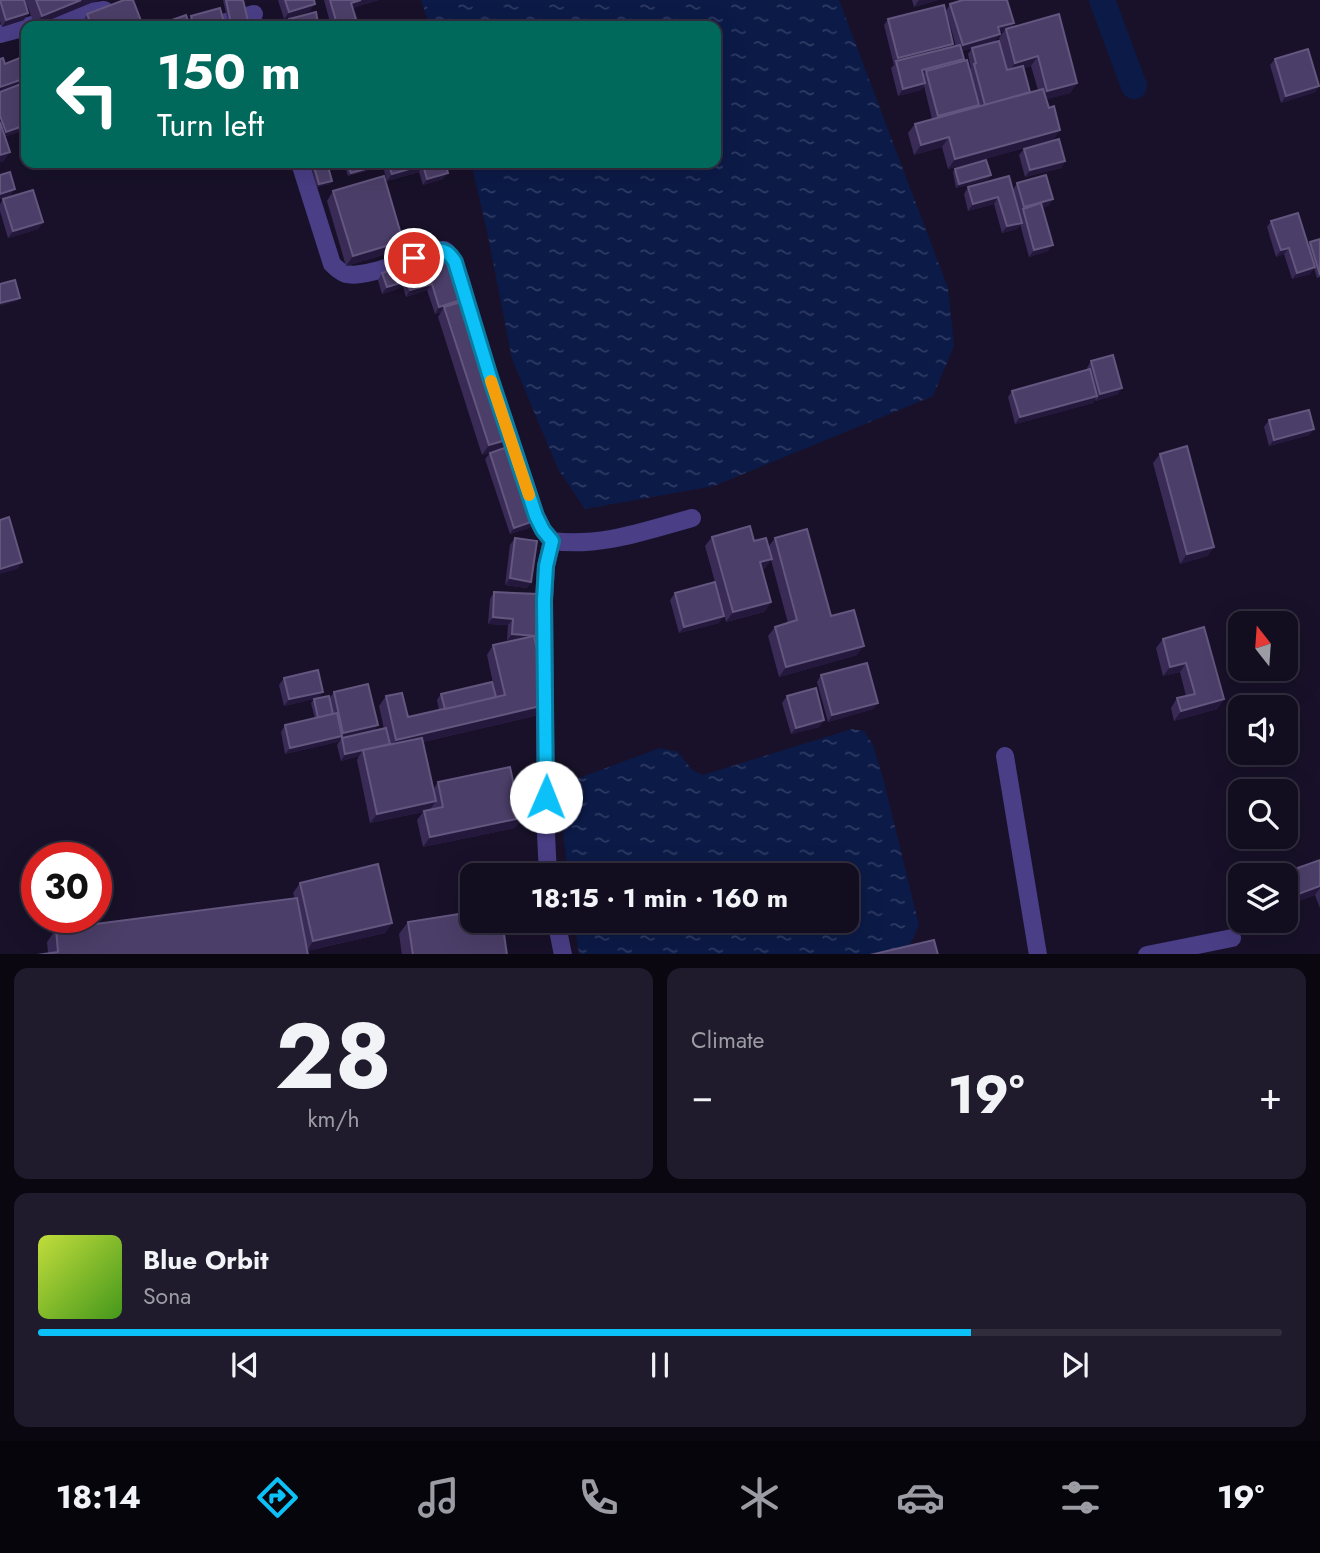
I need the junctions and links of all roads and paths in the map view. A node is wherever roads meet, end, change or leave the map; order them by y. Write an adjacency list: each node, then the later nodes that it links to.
1 (254, 13): 4 (street)
2 (47, 21): 3 (street)
3 (120, 21)
4 (229, 21)
5 (21, 29): 6 (street)
6 (0, 34)
7 (302, 168): 8 (street)
8 (478, 340)
9 (498, 402): 11 (street)
10 (692, 518): 11 (street)
11 (552, 541): 13 (street)
12 (1005, 756): 17 (street)
13 (547, 863)
14 (559, 933): 16 (street)
15 (1232, 938): 18 (street)
16 (563, 954)
17 (1038, 954)
18 (1147, 954)

